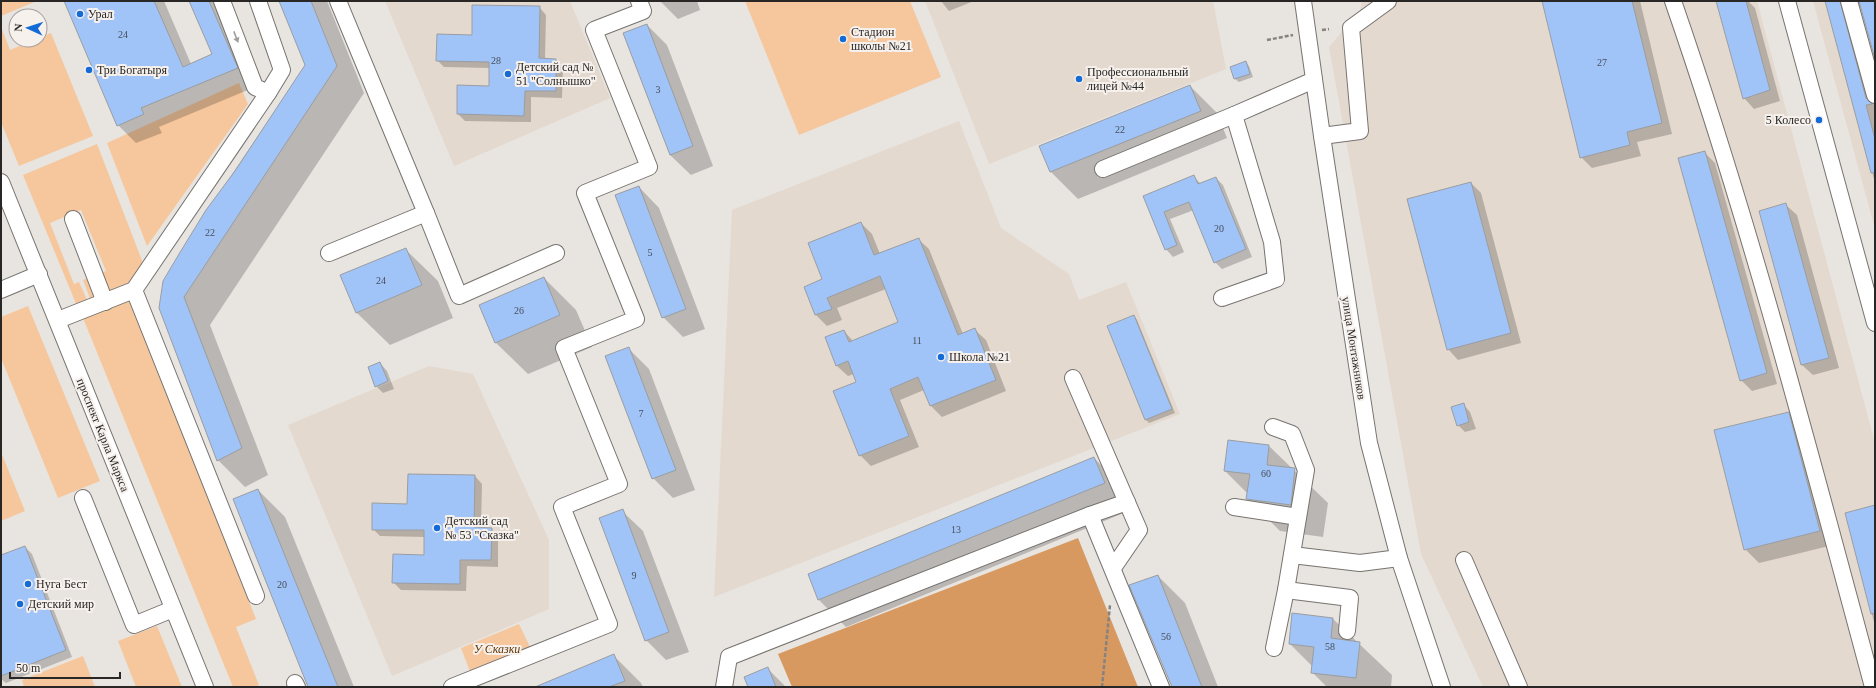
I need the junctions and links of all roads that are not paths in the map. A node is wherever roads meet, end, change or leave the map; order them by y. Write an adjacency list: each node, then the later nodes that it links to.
1 (222, 1): 11 (street, one-way to 11)
2 (258, 1): 11 (street)
3 (338, 1): 17 (street)
4 (639, 1): 45 (street)
5 (1303, 1): 10 (street, улица Монтажников)
6 (1388, 1): 14 (street)
7 (1673, 1): 50 (street)
8 (1787, 1): 27 (street)
9 (1849, 1): 12 (street)
10 (1314, 80): 13 (street); 14 (street, улица Монтажников)
11 (268, 93): 23 (street)
12 (1875, 95)
13 (1234, 115): 15 (street); 24 (street)
14 (1322, 136): 36 (street, улица Монтажников)
15 (1103, 169)
16 (1, 182): 21 (street, проспект Карла Маркса)
17 (426, 213): 19 (street); 20 (street)
18 (73, 219): 25 (street)
19 (329, 253)
20 (556, 253)
21 (39, 274): 22 (street); 26 (street, проспект Карла Маркса)
22 (1, 290)
23 (134, 290): 25 (street); 40 (street)
24 (1222, 298)
25 (105, 302): 26 (street)
26 (58, 320): 41 (street, проспект Карла Маркса)
27 (1875, 322)
28 (1073, 378): 31 (street)
29 (1273, 427): 34 (street)
30 (83, 498): 41 (street)
31 (1127, 502): 33 (street); 38 (street)
32 (1234, 507): 34 (street)
33 (1090, 515): 38 (street); 46 (street)
34 (1298, 517): 35 (street)
35 (1292, 554): 36 (street); 39 (street)
36 (1399, 558): 48 (street, улица Монтажников)
37 (1464, 560): 49 (street)
38 (1113, 568): 47 (street)
39 (1286, 590): 42 (street); 43 (street)
40 (256, 596)
41 (173, 609): 44 (street, проспект Карла Маркса)
42 (1347, 631)
43 (1274, 648)
44 (205, 687)
45 (452, 687)
46 (724, 687)
47 (1161, 687)
48 (1442, 687)
49 (1520, 687)
50 (1873, 687)

